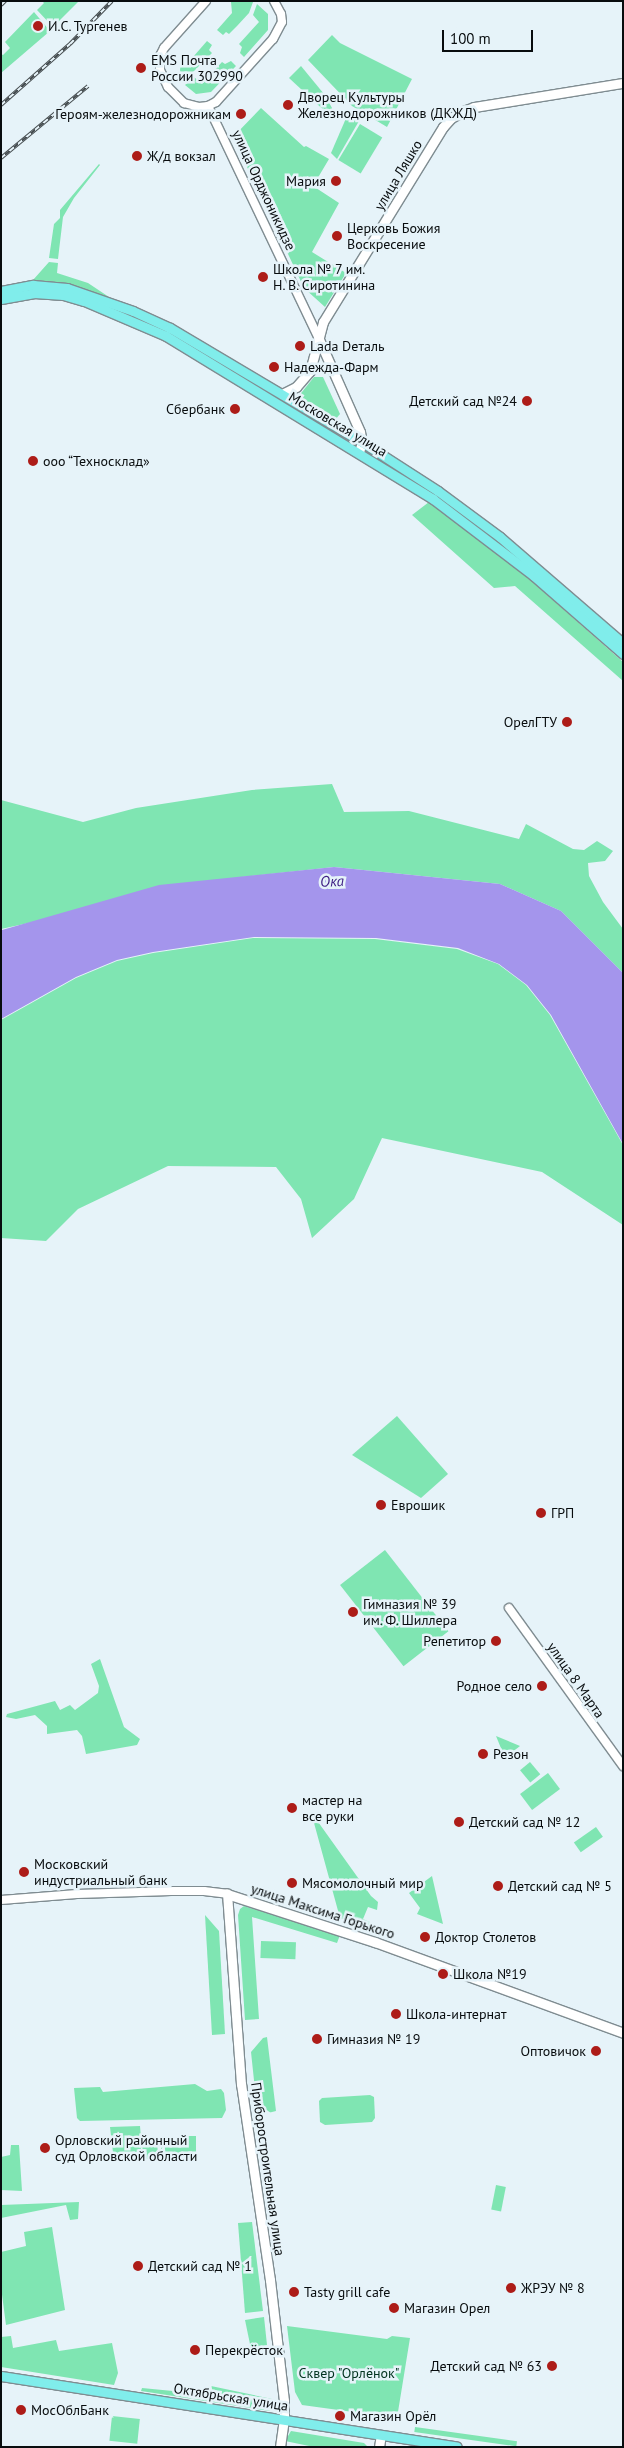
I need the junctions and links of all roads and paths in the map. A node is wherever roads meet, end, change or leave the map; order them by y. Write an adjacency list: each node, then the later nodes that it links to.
1 (206, 1): 4 (street)
2 (274, 1): 4 (street)
3 (623, 84): 7 (main road, улица Ляшко)
4 (208, 106): 7 (street, улица Орджоникидзе)
5 (1, 291): 8 (main road, Московская улица)
6 (1, 300): 10 (main road, Московская улица)
7 (318, 336): 8 (main road, улица Ляшко); 9 (main road, улица Орджоникидзе)
8 (282, 394): 9 (main road, Московская улица)
9 (362, 442): 10 (main road); 11 (main road, Московская улица)
10 (359, 452): 12 (main road, Московская улица)
11 (623, 643)
12 (623, 654)
13 (509, 1608): 14 (street, улица 8 Марта)
14 (623, 1766)
15 (227, 1894): 16 (street, улица Максима Горького); 17 (main road, улица Максима Горького); 19 (main road, Приборостроительная улица)
16 (1, 1900)
17 (623, 2033)
18 (1, 2376): 19 (main road, Октябрьская улица)
19 (284, 2419): 20 (main road, Октябрьская улица); 21 (main road, Приборостроительная улица)
20 (381, 2435): 22 (main road); 23 (main road, Октябрьская улица)
21 (280, 2447)
22 (380, 2447)
23 (457, 2447)

